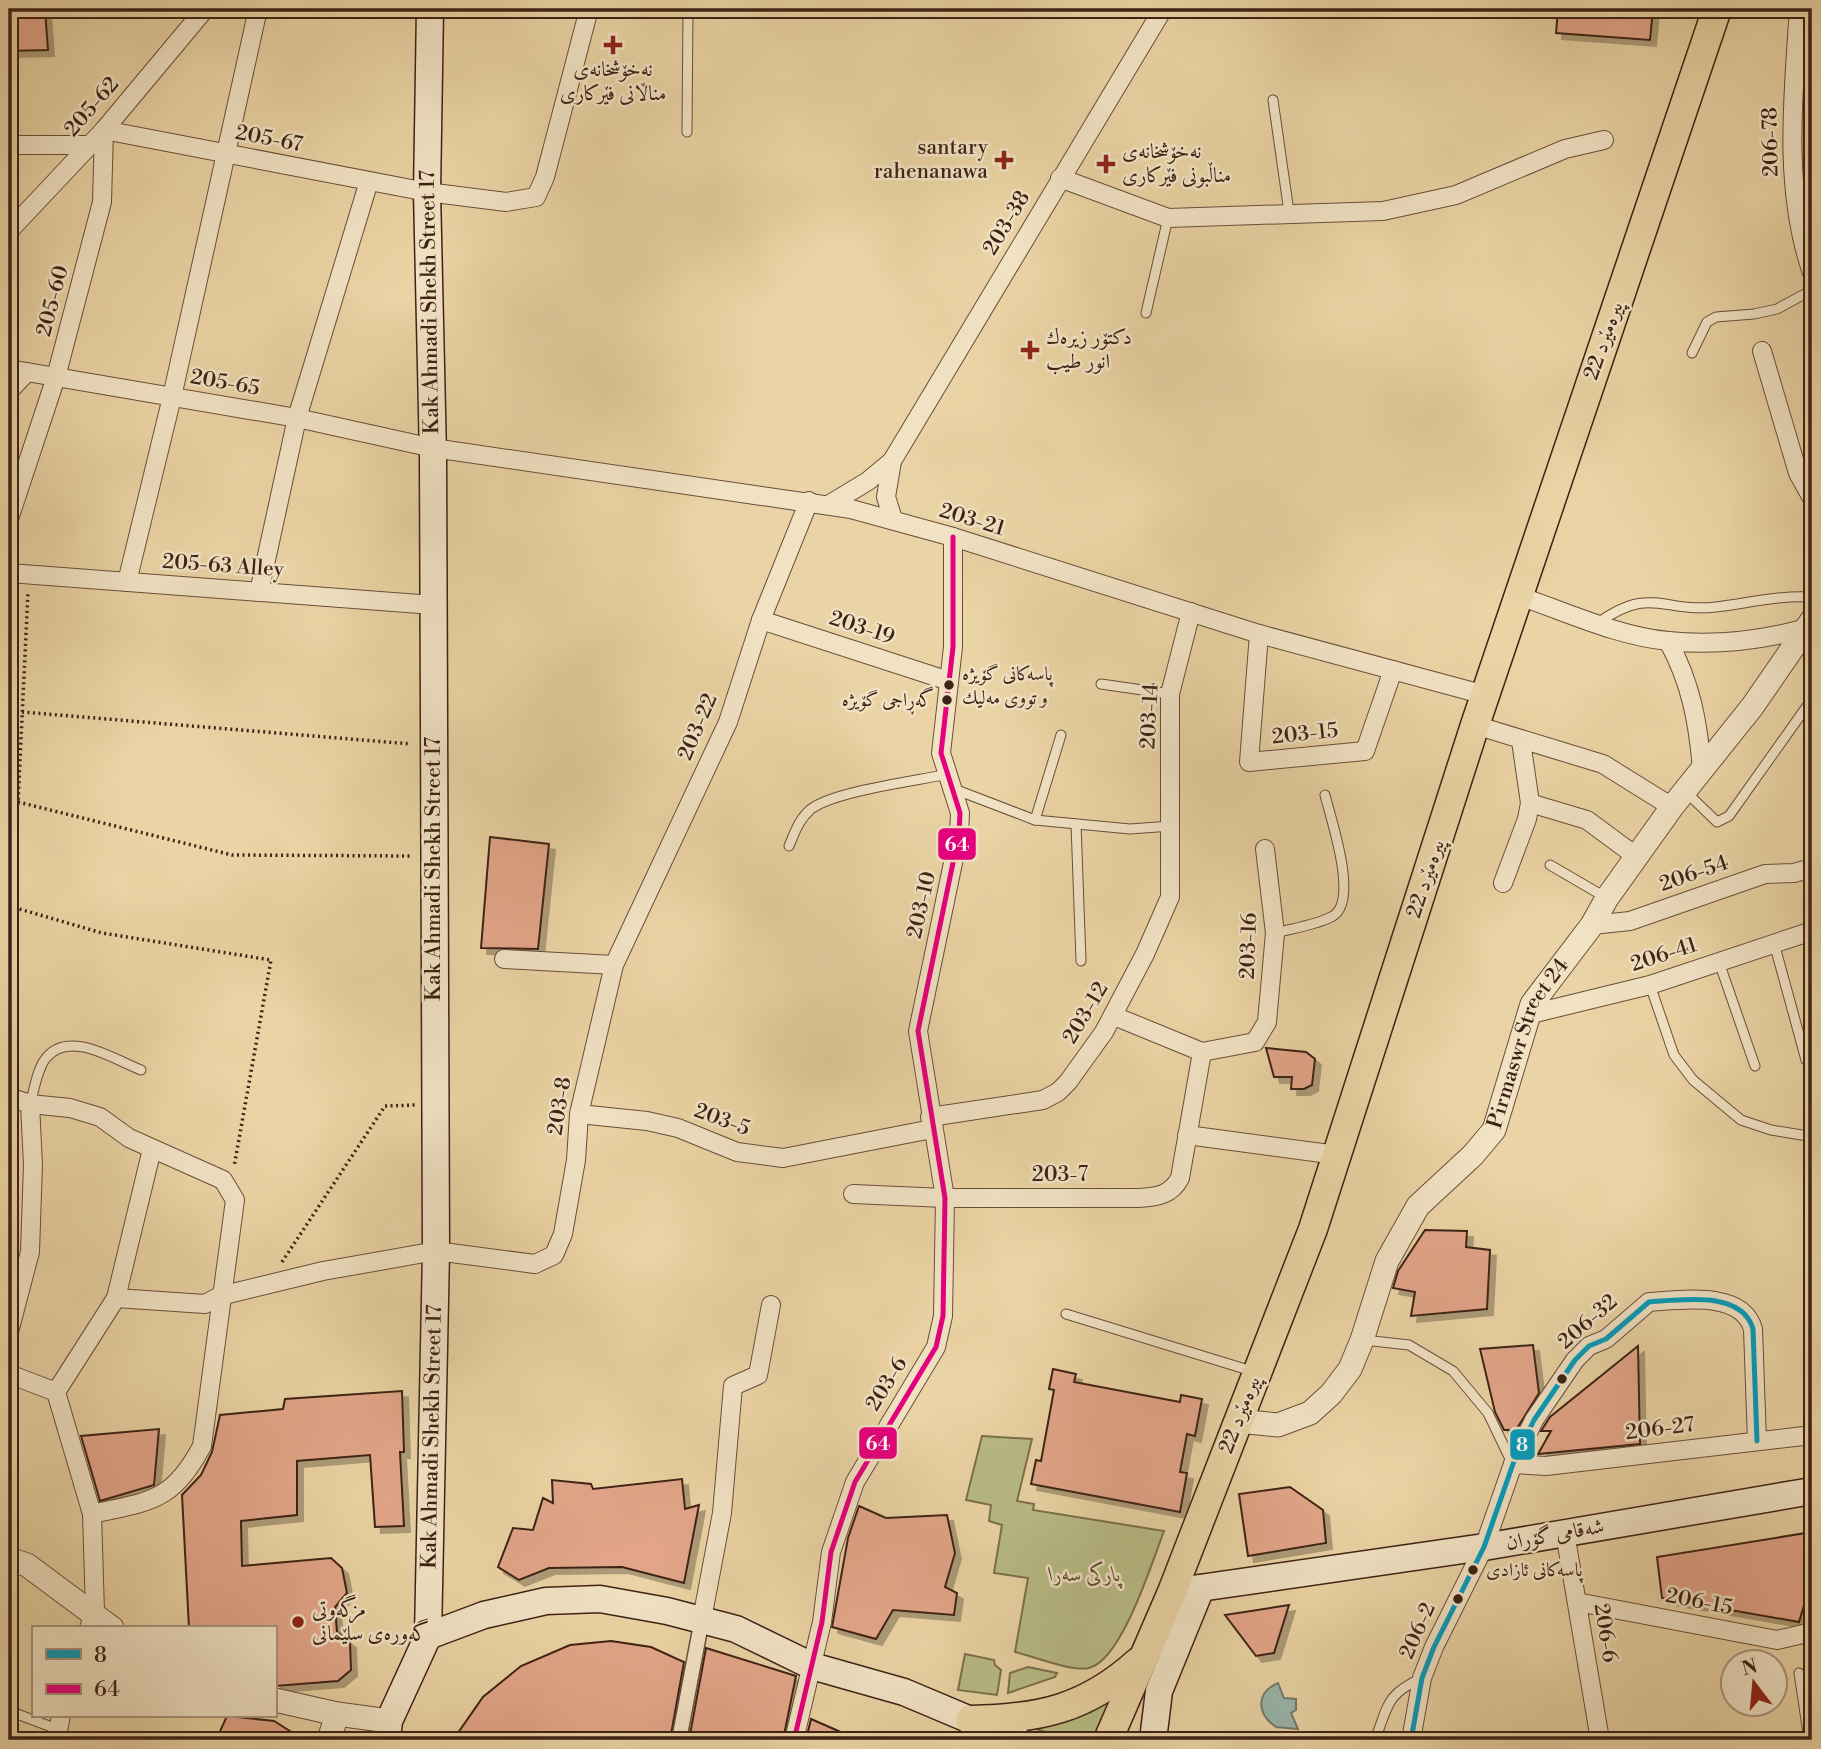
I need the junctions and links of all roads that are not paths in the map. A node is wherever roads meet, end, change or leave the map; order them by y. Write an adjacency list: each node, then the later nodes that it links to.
1 (205, 9): 10 (street, 205-62)
2 (258, 9): 15 (street)
3 (430, 9): 18 (main road, Kak Ahmadi Shekh Street 17)
4 (589, 9): 18 (street, 205-67)
5 (688, 9): 11 (lane)
6 (1163, 9): 16 (street, 203-38)
7 (1717, 9): 43 (main road, 22 پیرەمێرد)
8 (1804, 16): 22 (street, 206-78)
9 (1273, 100): 19 (lane)
10 (104, 130): 14 (street, 205-62); 15 (street, 205-67); 28 (street, 205-60)
11 (687, 132)
12 (1604, 140): 19 (street)
13 (9, 145): 14 (street)
14 (90, 145): 21 (street, 205-62)
15 (225, 154): 17 (street, 205-67); 30 (street)
16 (1060, 178): 20 (street); 33 (street, 203-38)
17 (369, 181): 18 (street, 205-67); 31 (street)
18 (427, 192): 32 (main road, Kak Ahmadi Shekh Street 17)
19 (1289, 212): 20 (street)
20 (1168, 218): 24 (lane)
21 (9, 231)
22 (1812, 273)
23 (1812, 290): 26 (lane)
24 (1146, 313)
25 (1762, 351): 34 (street)
26 (1692, 353)
27 (18, 371): 28 (street, 205-65); 29 (street)
28 (56, 377): 30 (street, 205-65); 37 (street, 205-60)
29 (9, 391)
30 (172, 397): 31 (street, 205-65); 41 (street)
31 (297, 418): 32 (street, 205-65); 42 (street)
32 (433, 448): 35 (street, 203-21); 45 (main road, Kak Ahmadi Shekh Street 17)
33 (892, 461): 36 (street, 203-38); 38 (street, 203-38)
34 (1812, 498)
35 (809, 501): 36 (street, 203-21); 47 (street, 203-22)
36 (830, 505): 38 (street, 203-21)
37 (9, 519)
38 (893, 519): 39 (street, 203-21)
39 (953, 537): 46 (street, 203-21); 53 (street, 203-10)
40 (9, 573): 41 (street, 205-63 Alley)
41 (127, 582): 42 (street, 205-63 Alley)
42 (259, 592): 45 (street, 205-63 Alley)
43 (1519, 596): 48 (street); 56 (main road, 22 پیرەمێرد)
44 (1812, 597): 48 (lane)
45 (433, 605): 101 (main road, Kak Ahmadi Shekh Street 17)
46 (1191, 611): 50 (street, 203-21); 55 (street, 203-14)
47 (761, 620): 53 (street, 203-19); 83 (street, 203-22)
48 (1596, 624): 51 (street)
49 (1811, 626): 51 (street); 61 (street, Pirmaswr Street 24)
50 (1259, 634): 52 (street, 203-21); 52 (street, 203-15)
51 (1668, 641): 61 (street)
52 (1394, 670): 56 (street, 203-21)
53 (949, 681): 62 (street, 203-10)
54 (1101, 684): 55 (lane)
55 (1170, 694): 68 (street, 203-14)
56 (1485, 695): 58 (main road, 22 پیرەمێرد)
57 (1812, 699): 64 (lane)
58 (1475, 725): 60 (street); 98 (main road, 22 پیرەمێرد)
59 (1061, 735): 66 (lane)
60 (1521, 741): 64 (street); 65 (street)
61 (1702, 769): 64 (street, Pirmaswr Street 24)
62 (950, 781): 66 (lane); 69 (lane); 94 (street, 203-10)
63 (1325, 795): 78 (lane)
64 (1678, 799): 71 (street, Pirmaswr Street 24)
65 (1530, 803): 71 (street); 74 (street)
66 (1035, 820): 67 (lane)
67 (1076, 824): 68 (lane); 81 (lane)
68 (1171, 826): 86 (street, 203-12)
69 (789, 846)
70 (1265, 849): 78 (street, 203-16)
71 (1637, 857): 75 (street, Pirmaswr Street 24)
72 (1550, 865): 75 (lane)
73 (1812, 868): 76 (street, 206-54)
74 (1503, 883)
75 (1607, 898): 76 (street, Pirmaswr Street 24)
76 (1592, 925): 85 (street, Pirmaswr Street 24)
77 (1812, 930): 79 (street, 206-41)
78 (1275, 933): 87 (street, 203-16)
79 (1774, 942): 82 (street, 206-41); 88 (lane)
80 (504, 959): 83 (street)
81 (1081, 961)
82 (1718, 961): 84 (street, 206-41); 89 (lane)
83 (614, 965): 93 (street, 203-8)
84 (1650, 985): 85 (street, 206-41); 96 (lane)
85 (1527, 1015): 109 (street, Pirmaswr Street 24)
86 (1114, 1016): 87 (street); 94 (street, 203-12)
87 (1202, 1052): 95 (street)
88 (1806, 1060)
89 (1755, 1066)
90 (141, 1070): 92 (lane)
91 (9, 1097): 92 (street)
92 (30, 1104): 97 (street); 103 (street)
93 (579, 1114): 94 (street, 203-5); 101 (street, 203-8)
94 (931, 1123): 100 (street, 203-6)
95 (1187, 1135): 98 (street); 100 (street, 203-7)
96 (1808, 1136)
97 (152, 1149): 104 (street); 105 (street)
98 (1337, 1155): 110 (main road, 22 پیرەمێرد)
99 (853, 1194): 100 (street, 203-7)
100 (945, 1198): 130 (street, 203-6)
101 (436, 1251): 104 (street); 128 (main road, Kak Ahmadi Shekh Street 17)
102 (9, 1269): 103 (lane)
103 (21, 1284): 108 (street)
104 (220, 1296): 105 (street); 118 (street)
105 (116, 1298): 112 (street)
106 (771, 1305): 125 (street)
107 (1066, 1314): 110 (lane)
108 (9, 1332)
109 (1362, 1340): 113 (street, Pirmaswr Street 24); 116 (lane)
110 (1256, 1373): 113 (main road, 22 پیرەمێرد)
111 (9, 1374): 112 (street)
112 (56, 1392): 118 (street)
113 (1238, 1421): 123 (main road, 22 پیرەمێرد)
114 (1812, 1435): 115 (street, 206-27)
115 (1758, 1441): 116 (street, 206-27); 116 (street, 206-32)
116 (1513, 1464): 120 (street, 206-32)
117 (1812, 1491): 119 (main road, شەقامی گۆران)
118 (92, 1514): 126 (street)
119 (1565, 1533): 120 (main road, شەقامی گۆران); 124 (street, 206-6)
120 (1484, 1547): 122 (main road, شەقامی گۆران); 132 (street, 206-2)
121 (9, 1559): 126 (street)
122 (1201, 1588): 123 (main road, شەقامی گۆران); 144 (main road)
123 (1172, 1592): 129 (main road, 22 پیرەمێرد)
124 (1577, 1602): 127 (street, 206-15); 147 (street, 206-6)
125 (702, 1619): 128 (main road); 130 (main road); 141 (street)
126 (92, 1620)
127 (1812, 1632)
128 (428, 1636): 138 (main road, Kak Ahmadi Shekh Street 17)
129 (1146, 1656): 136 (main road); 143 (main road, 22 پیرەمێرد)
130 (812, 1666): 136 (main road); 142 (street, 203-6)
131 (1799, 1673): 148 (lane)
132 (1422, 1678): 145 (lane); 146 (street, 206-2)
133 (276, 1700): 135 (street)
134 (9, 1711): 137 (lane)
135 (337, 1714): 138 (street); 140 (street)
136 (971, 1720): 139 (main road)
137 (58, 1728)
138 (388, 1731)
139 (1012, 1739)
140 (329, 1740)
141 (679, 1740)
142 (794, 1740)
143 (1108, 1740)
144 (1153, 1740)
145 (1375, 1740)
146 (1411, 1740)
147 (1600, 1740)
148 (1809, 1740)

